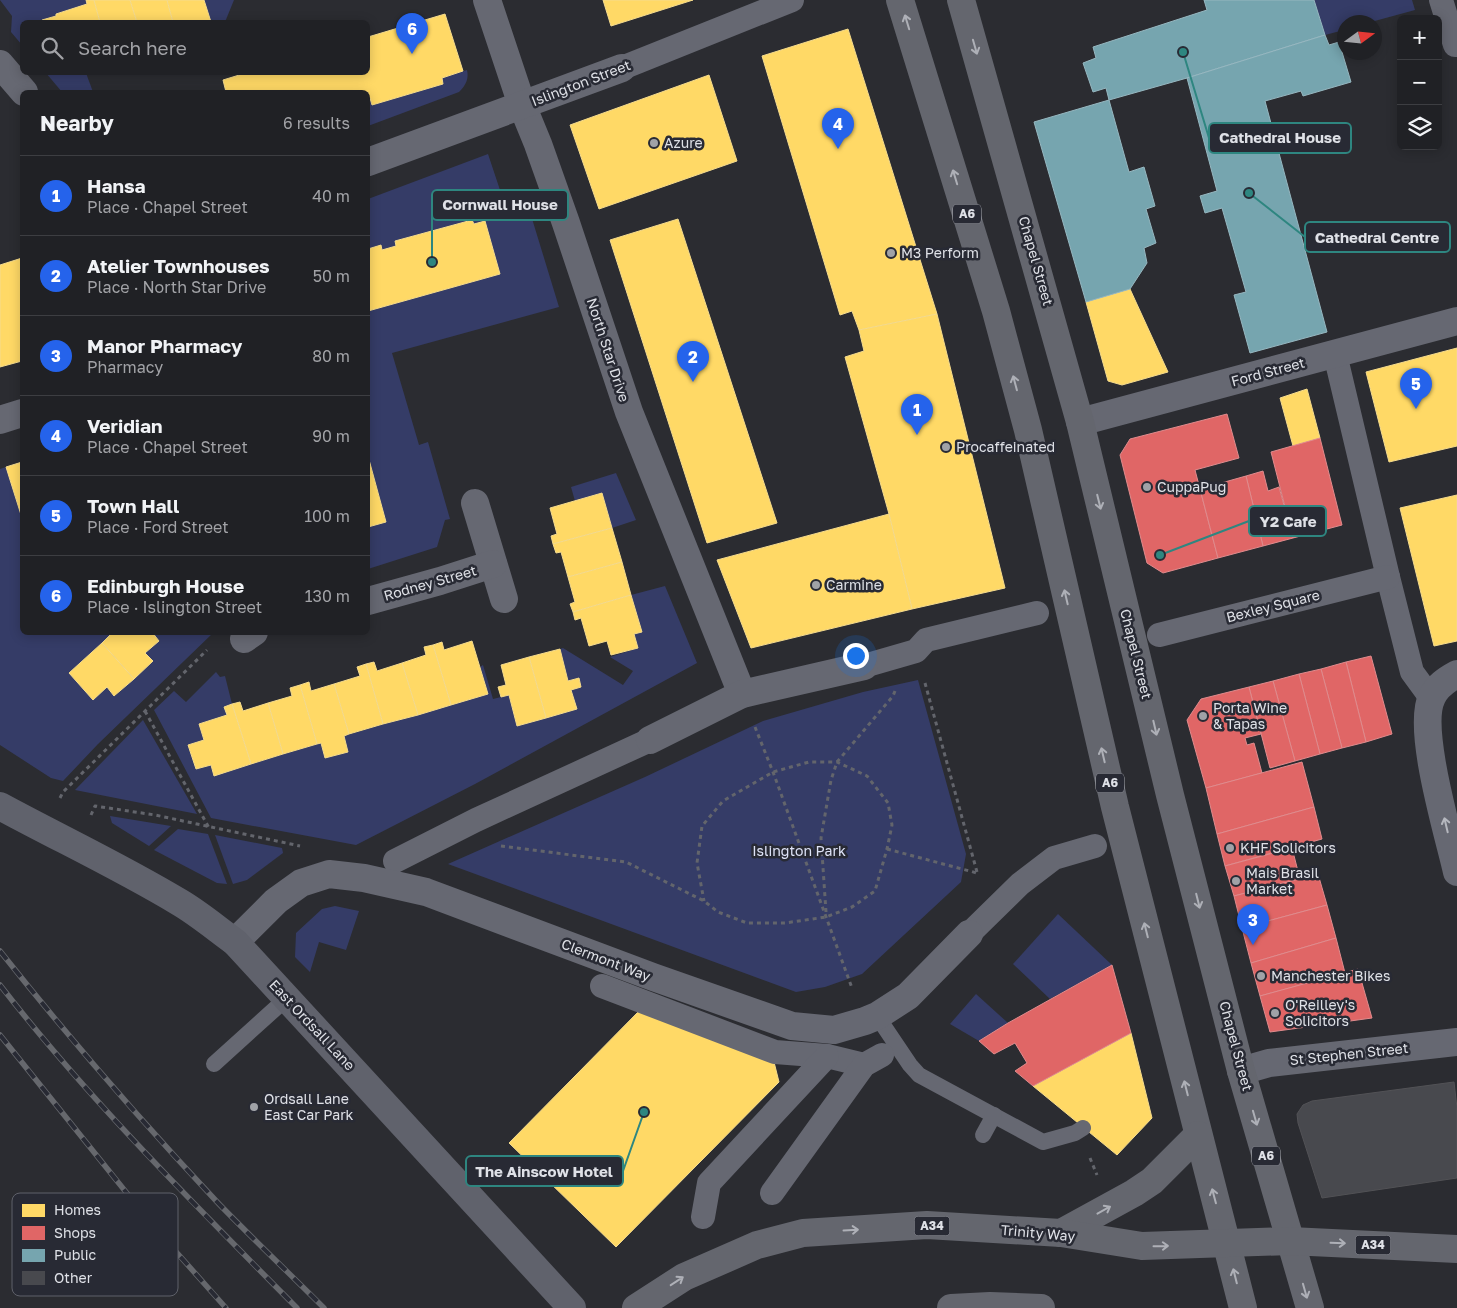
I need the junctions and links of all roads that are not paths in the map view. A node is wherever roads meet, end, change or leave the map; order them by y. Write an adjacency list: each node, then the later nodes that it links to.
1 (487, 0): 10 (street, North Star Drive)
2 (792, 0): 8 (street, Islington Street)
3 (900, 0): 45 (highway, A6, one-way to 3)
4 (961, 0): 16 (highway, Chapel Street / A6, one-way to 16)
5 (1441, 0): 6 (street)
6 (1457, 45)
7 (0, 64): 9 (street)
8 (622, 68): 10 (street, Islington Street)
9 (22, 90)
10 (522, 105): 11 (street, Islington Street); 26 (street, North Star Drive)
11 (370, 161)
12 (1457, 321): 13 (street, Ford Street)
13 (1336, 354): 16 (street, Ford Street); 19 (street)
14 (20, 414): 15 (street)
15 (0, 420)
16 (1080, 422): 41 (highway, Chapel Street / A6, one-way to 41)
17 (475, 503): 18 (street, Rodney Street)
18 (493, 564): 20 (street, Rodney Street); 21 (street, Rodney Street)
19 (1388, 577): 23 (street, Bexley Square); 27 (street)
20 (504, 598)
21 (370, 600)
22 (1037, 612): 24 (street)
23 (1159, 635)
24 (864, 666): 26 (street)
25 (1457, 674): 27 (street)
26 (742, 694): 28 (street)
27 (1431, 698): 32 (street, one-way to 27)
28 (650, 740): 31 (street)
29 (0, 806): 34 (main road, East Ordsall Lane)
30 (1095, 846): 33 (street)
31 (395, 861)
32 (1457, 872)
33 (969, 934): 37 (street, Clermont Way)
34 (235, 942): 36 (main road, East Ordsall Lane); 37 (street, Clermont Way)
35 (602, 986): 39 (street)
36 (287, 998): 40 (lane); 52 (main road, East Ordsall Lane)
37 (871, 1019): 42 (lane)
38 (1457, 1042): 41 (street, St Stephen Street)
39 (827, 1056): 46 (street); 47 (street)
40 (214, 1064)
41 (1241, 1071): 49 (highway, Chapel Street / A6, one-way to 49)
42 (994, 1115): 43 (lane); 44 (lane)
43 (1084, 1128)
44 (983, 1135)
45 (1198, 1135): 48 (highway, one-way to 45); 50 (highway, A6, one-way to 45)
46 (772, 1193)
47 (703, 1217)
48 (1061, 1233): 50 (highway, Trinity Way / A34, one-way to 50); 53 (highway, Trinity Way / A34, one-way to 48)
49 (1290, 1241): 50 (highway, Trinity Way / A34); 51 (highway, Trinity Way / A34, one-way to 51); 57 (highway, Chapel Street / A6, one-way to 57)
50 (1227, 1243): 56 (highway, A6, one-way to 50)
51 (1457, 1249)
52 (572, 1308)
53 (636, 1308)
54 (951, 1308): 55 (highway)
55 (1041, 1308)
56 (1243, 1308)
57 (1310, 1308)

